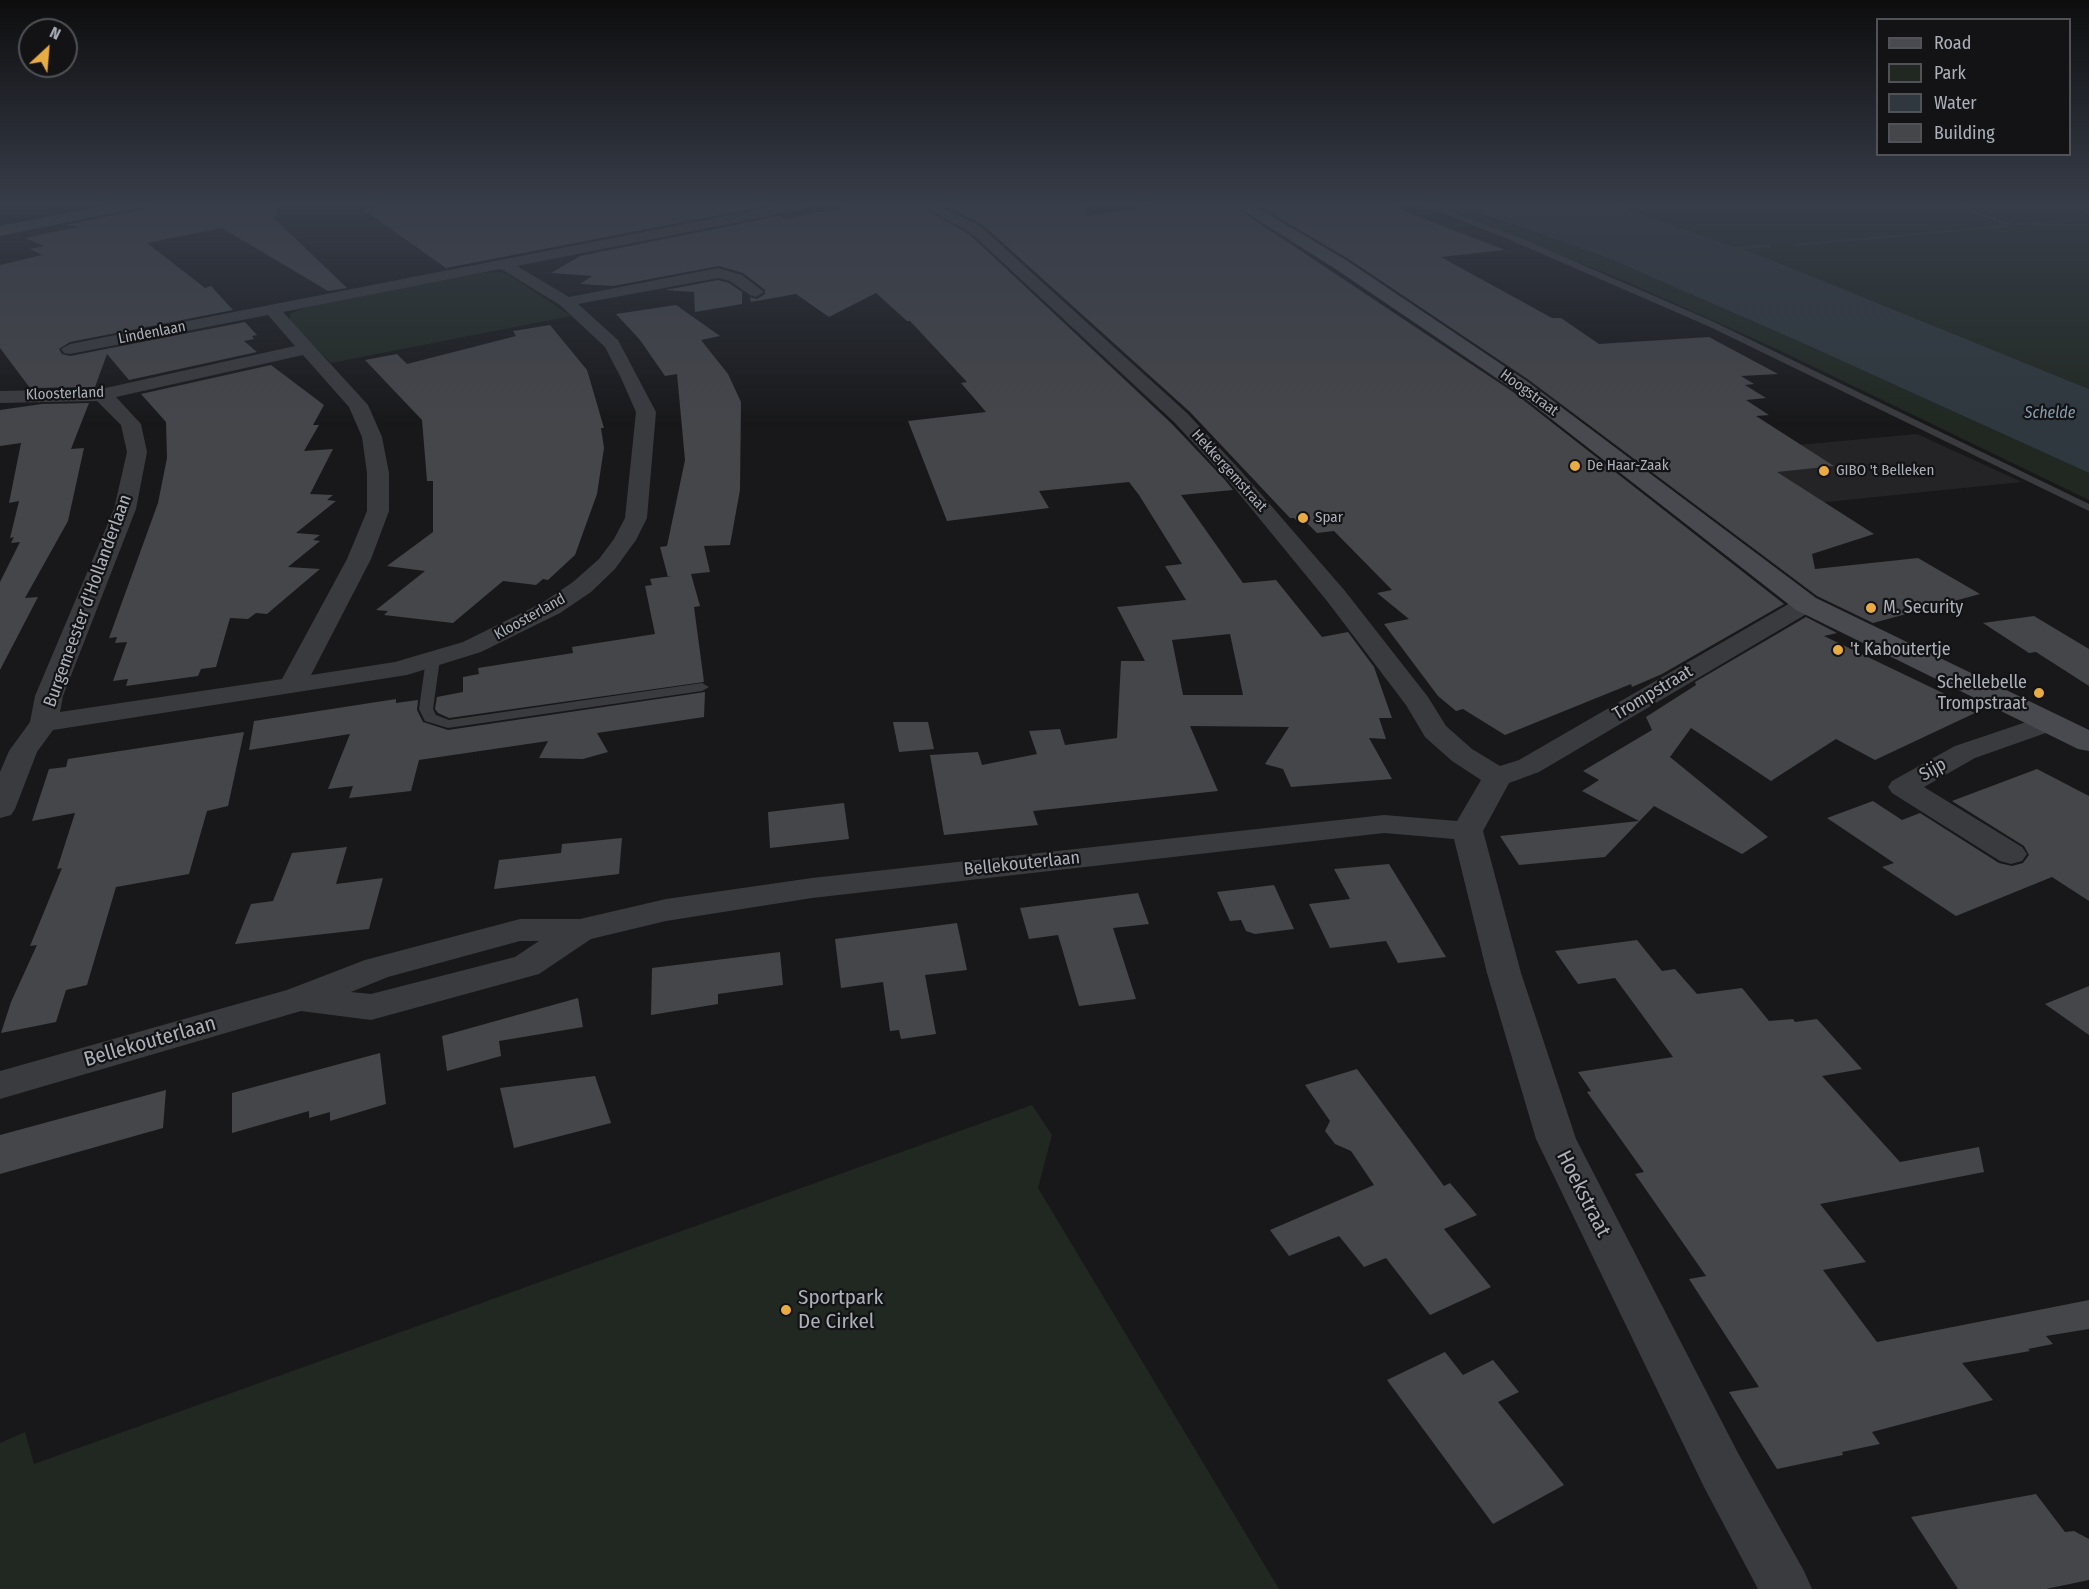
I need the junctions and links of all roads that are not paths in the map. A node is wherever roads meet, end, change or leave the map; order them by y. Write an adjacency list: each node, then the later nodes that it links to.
1 (440, 277): 10 (street, Lindenlaan)
2 (525, 277): 9 (street, Kloosterland)
3 (696, 277): 9 (street)
4 (733, 277): 8 (street)
5 (1027, 277): 23 (street, Hekkergemstraat)
6 (1360, 277): 16 (main road, Hoogstraat)
7 (1603, 277): 15 (lane)
8 (756, 292)
9 (566, 302): 17 (street, Kloosterland)
10 (271, 309): 11 (street, Lindenlaan); 12 (street)
11 (70, 349)
12 (305, 349): 13 (street, Kloosterland); 18 (street)
13 (102, 395): 14 (street, Kloosterland); 21 (street, Burgemeester d'Hollanderlaan)
14 (0, 397)
15 (2089, 508)
16 (1806, 604): 20 (main road, Hoogstraat); 23 (street, Trompstraat)
17 (433, 659): 18 (street, Kloosterland); 19 (lane)
18 (292, 686): 21 (street, Kloosterland)
19 (702, 687)
20 (2050, 722): 22 (main road, Hoogstraat); 26 (street, Sijp)
21 (44, 723): 24 (street, Burgemeester d'Hollanderlaan)
22 (2089, 742)
23 (1497, 777): 25 (street)
24 (0, 809)
25 (1467, 831): 27 (street, Bellekouterlaan); 28 (street, Hoekstraat)
26 (2011, 854)
27 (0, 1085)
28 (1786, 1589)

